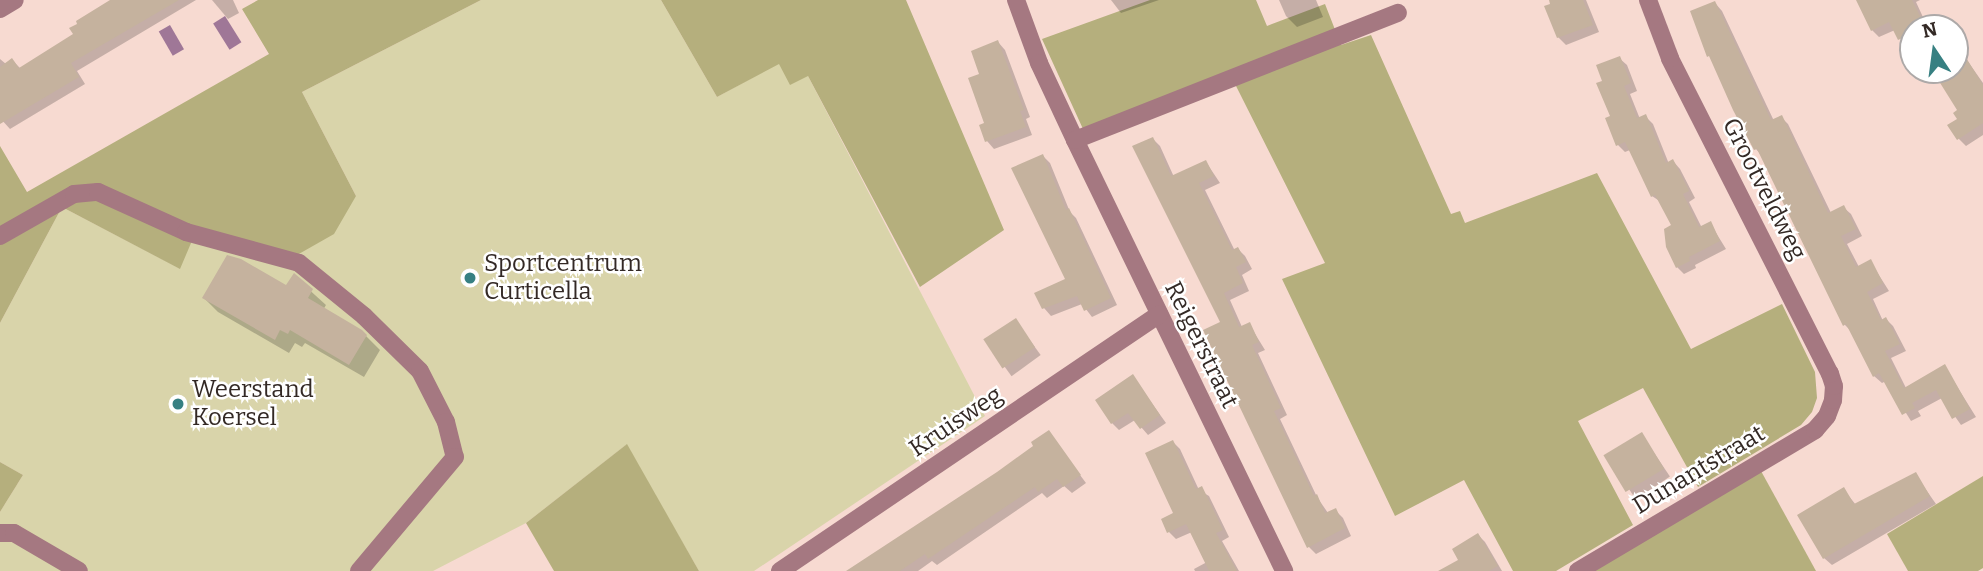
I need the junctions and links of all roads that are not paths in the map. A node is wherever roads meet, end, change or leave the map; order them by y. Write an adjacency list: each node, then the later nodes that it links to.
1 (15, 0): 4 (street)
2 (1016, 0): 6 (street, Reigerstraat)
3 (1648, 0): 9 (street, Grootveldweg)
4 (0, 9)
5 (1398, 13): 6 (street)
6 (1075, 140): 8 (street, Reigerstraat)
7 (0, 236): 12 (street)
8 (1159, 314): 13 (street, Kruisweg); 14 (street, Reigerstraat)
9 (1833, 400): 15 (street, Dunantstraat)
10 (0, 533): 11 (street)
11 (79, 571)
12 (359, 571)
13 (780, 571)
14 (1284, 571)
15 (1578, 571)

